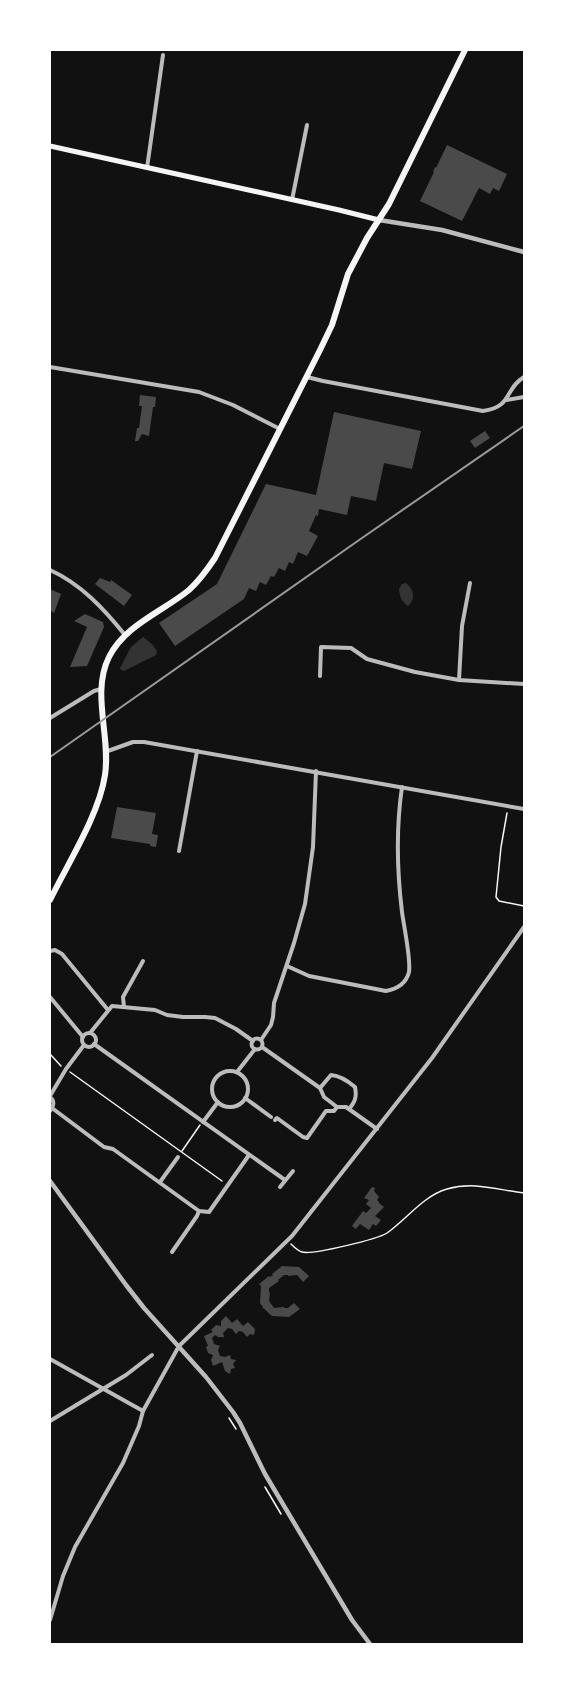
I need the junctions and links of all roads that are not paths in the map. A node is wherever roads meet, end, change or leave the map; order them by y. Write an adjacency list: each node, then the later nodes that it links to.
1 (465, 50): 7 (main road)
2 (164, 55): 5 (street)
3 (308, 124): 6 (street)
4 (50, 146): 5 (main road)
5 (147, 168): 6 (main road)
6 (292, 200): 7 (main road)
7 (379, 220): 8 (street); 10 (main road)
8 (525, 252)
9 (50, 367): 14 (street)
10 (306, 377): 13 (street); 14 (main road)
11 (525, 377): 13 (street)
12 (525, 397): 13 (street)
13 (506, 400)
14 (280, 429): 17 (main road)
15 (50, 570): 17 (street)
16 (470, 583): 19 (street)
17 (125, 635): 21 (main road)
18 (320, 676): 19 (street)
19 (459, 680): 20 (street)
20 (525, 684)
21 (102, 689): 22 (street); 24 (main road)
22 (50, 718)
23 (197, 751): 24 (street); 25 (street); 28 (street)
24 (105, 752): 29 (main road)
25 (316, 771): 26 (street); 33 (street)
26 (402, 787): 27 (street); 33 (street)
27 (525, 809)
28 (179, 851)
29 (50, 900)
30 (525, 927): 54 (street)
31 (50, 951): 36 (street)
32 (143, 961): 35 (street)
33 (287, 966): 39 (street)
34 (50, 997): 38 (street)
35 (124, 1007): 36 (street); 40 (street)
36 (108, 1010): 37 (street)
37 (90, 1033): 38 (street); 41 (street)
38 (82, 1037): 42 (street)
39 (261, 1040): 40 (street); 43 (street)
40 (253, 1041): 44 (street)
41 (94, 1044): 42 (street); 53 (street)
42 (84, 1045): 47 (street)
43 (262, 1047): 44 (street); 46 (street)
44 (255, 1049): 45 (street)
45 (237, 1072): 48 (street); 49 (street)
46 (321, 1088): 50 (street); 52 (street)
47 (50, 1097): 51 (street)
48 (245, 1098): 49 (street); 50 (street)
49 (218, 1102): 53 (street)
50 (337, 1107): 52 (street)
51 (51, 1109): 60 (street)
52 (349, 1109): 54 (street)
53 (202, 1122): 55 (street)
54 (377, 1129): 64 (street)
55 (249, 1155): 58 (street); 62 (street)
56 (178, 1157): 60 (street)
57 (293, 1171): 58 (street)
58 (285, 1180): 61 (street)
59 (50, 1181): 64 (street)
60 (160, 1182): 62 (street)
61 (280, 1187)
62 (199, 1211): 63 (street)
63 (172, 1252)
64 (178, 1346): 68 (street); 71 (street)
65 (152, 1355): 67 (street)
66 (50, 1359): 67 (street)
67 (104, 1388): 68 (street); 69 (street)
68 (143, 1411): 70 (street)
69 (50, 1421)
70 (50, 1620)
71 (370, 1644)

